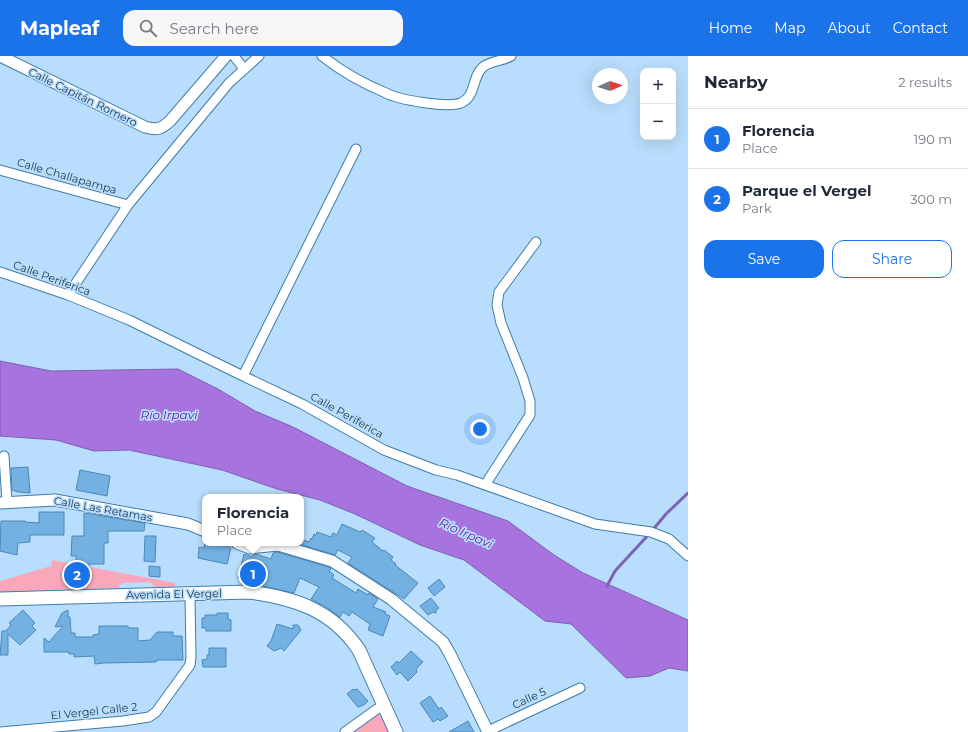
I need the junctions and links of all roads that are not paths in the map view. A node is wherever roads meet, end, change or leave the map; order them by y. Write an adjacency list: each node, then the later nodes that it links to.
1 (0, 56): 2 (street, Calle Capitán Romero)
2 (226, 56)
3 (234, 56): 7 (street)
4 (259, 56): 7 (street)
5 (322, 56): 6 (street)
6 (511, 56)
7 (244, 69): 10 (street)
8 (356, 149): 14 (street)
9 (0, 170): 10 (street, Calle Challapampa)
10 (128, 205): 13 (street)
11 (536, 242): 16 (street)
12 (0, 272): 13 (street, Calle Periferica)
13 (68, 295): 14 (street, Calle Periferica)
14 (243, 376): 16 (street, Calle Periferica)
15 (4, 456): 17 (street)
16 (485, 485): 22 (street, Calle Periferica)
17 (3, 502): 18 (street, Calle Las Retamas)
18 (202, 530)
19 (245, 546): 20 (street)
20 (269, 546)
21 (281, 546): 27 (street)
22 (688, 556)
23 (190, 594): 24 (main road, Avenida El Vergel); 26 (main road, Avenida El Vergel); 28 (street, El Vergel Calle 2)
24 (0, 599)
25 (580, 688): 27 (street, Calle 5)
26 (385, 705): 29 (street); 30 (main road, Avenida El Vergel)
27 (488, 731)
28 (0, 732)
29 (345, 732)
30 (396, 732)

